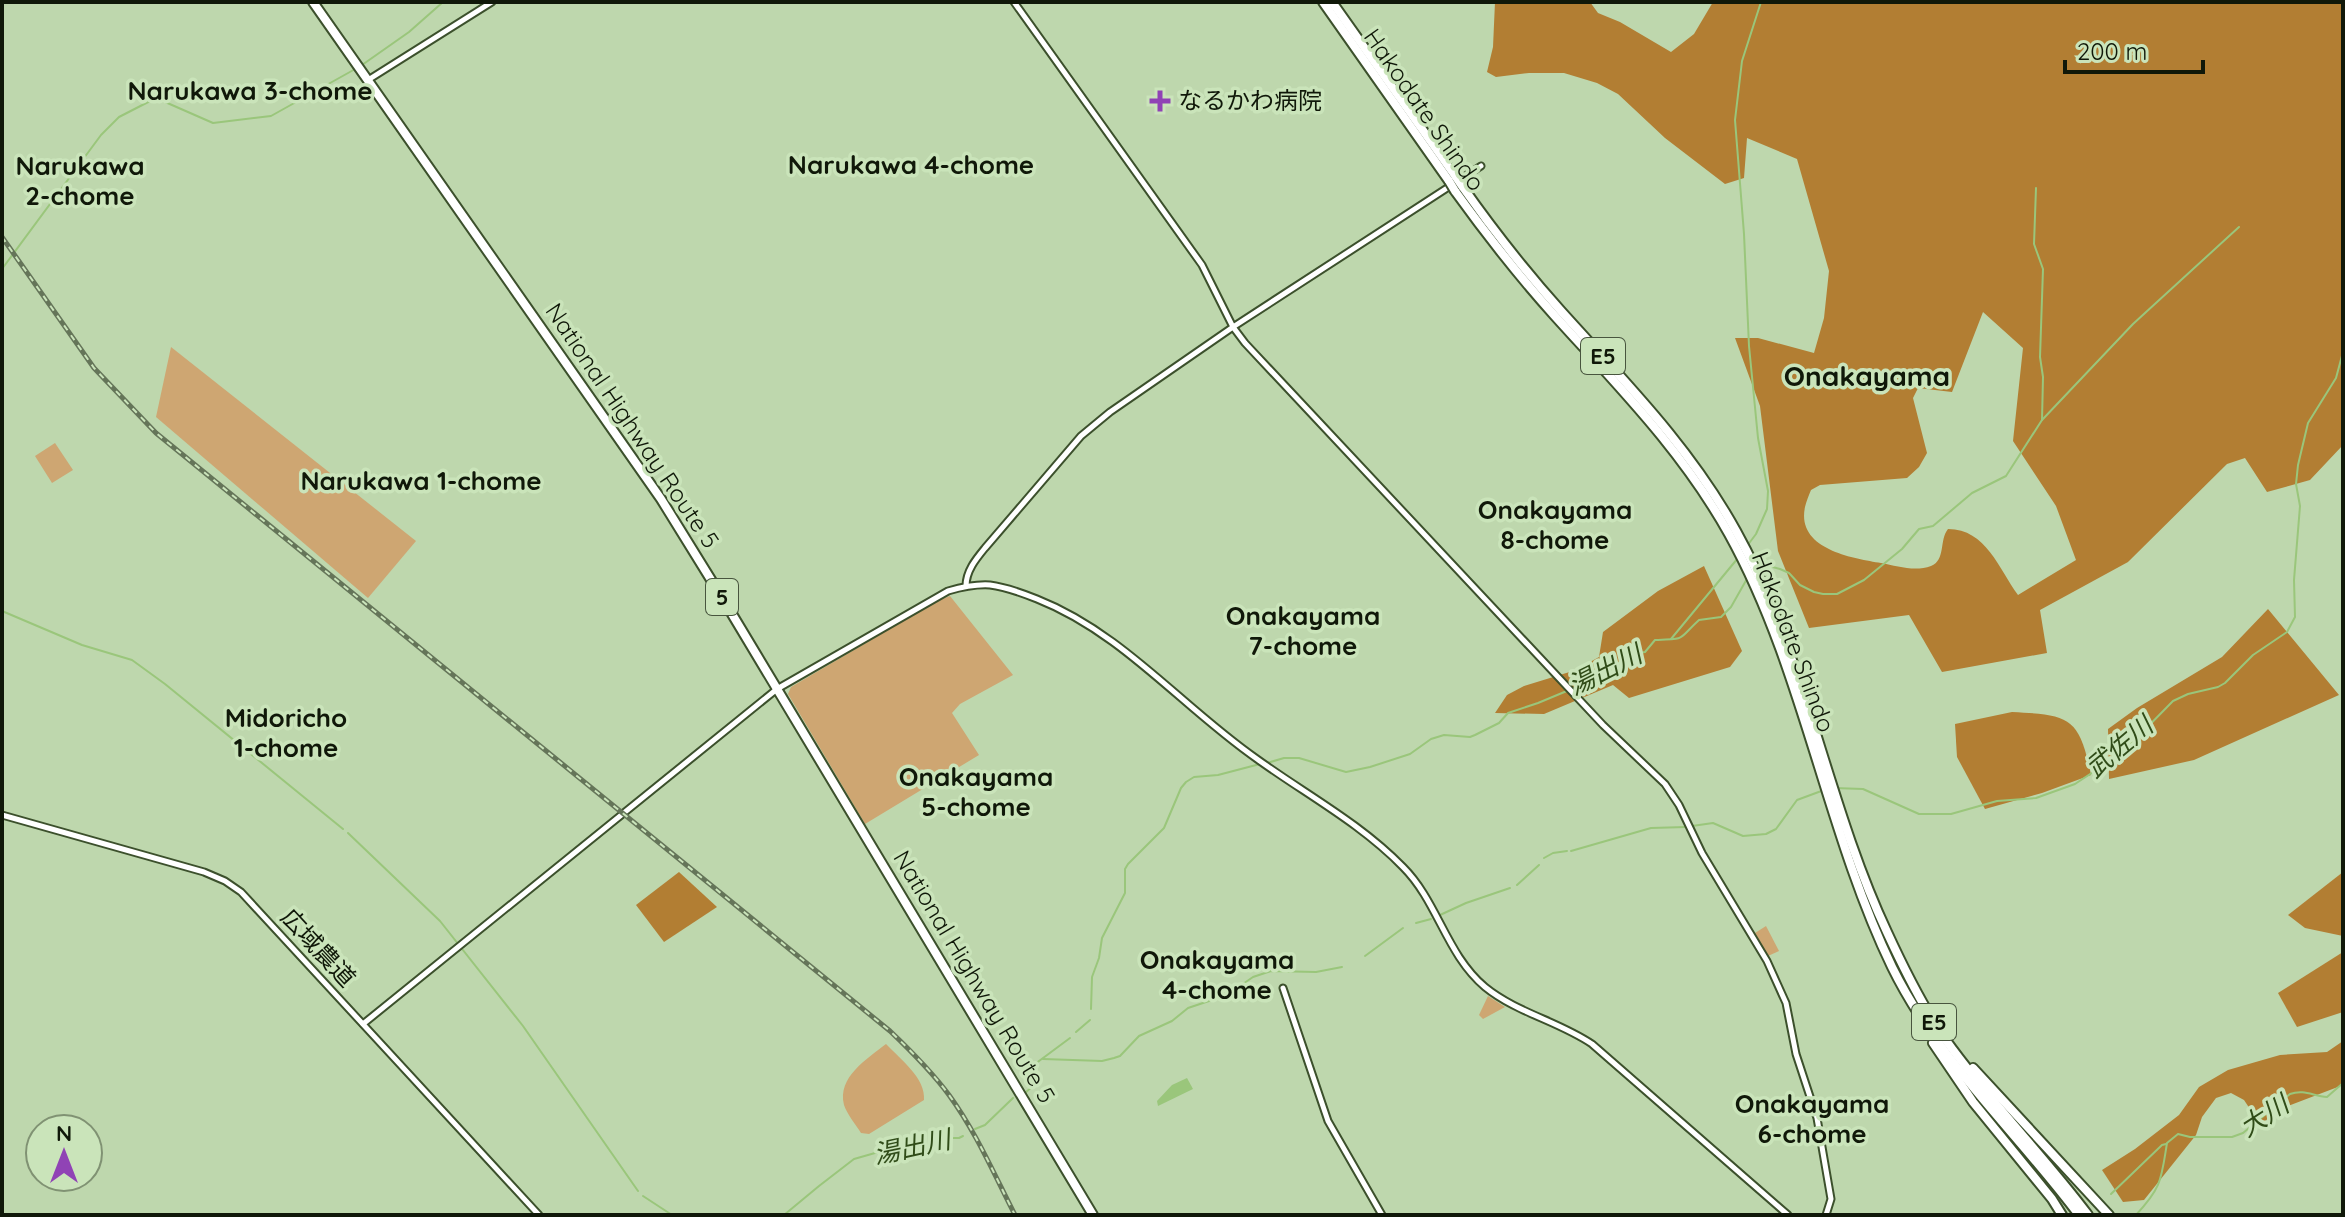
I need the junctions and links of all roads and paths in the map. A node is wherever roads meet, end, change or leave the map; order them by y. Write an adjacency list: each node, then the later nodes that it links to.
1 (313, 2): 6 (highway, National Highway Route 5 / 5)
2 (492, 2): 6 (street)
3 (1014, 2): 9 (street)
4 (1323, 2): 8 (highway, Hakodate Shindo / E5)
5 (1332, 2): 8 (highway, Hakodate Shindo / E5)
6 (368, 80): 11 (highway, National Highway Route 5 / 5)
7 (1481, 166): 9 (street)
8 (1452, 179): 12 (highway, Hakodate Shindo / E5, bridge)
9 (1233, 327): 10 (street); 22 (street)
10 (966, 586): 11 (street); 21 (street)
11 (777, 689): 17 (street); 19 (highway, National Highway Route 5 / 5)
12 (1832, 796): 14 (highway, Hakodate Shindo / E5); 16 (highway, Hakodate Shindo / E5)
13 (2, 815): 17 (street, 広域農道)
14 (1893, 969): 23 (highway); 24 (highway, Hakodate Shindo / E5)
15 (1283, 988): 20 (street)
16 (1929, 1014): 25 (highway, Hakodate Shindo / E5); 26 (highway)
17 (363, 1024): 18 (street, 広域農道)
18 (539, 1215)
19 (1093, 1215)
20 (1382, 1215)
21 (1788, 1215)
22 (1826, 1215)
23 (2062, 1215)
24 (2079, 1215)
25 (2088, 1215)
26 (2109, 1215)

